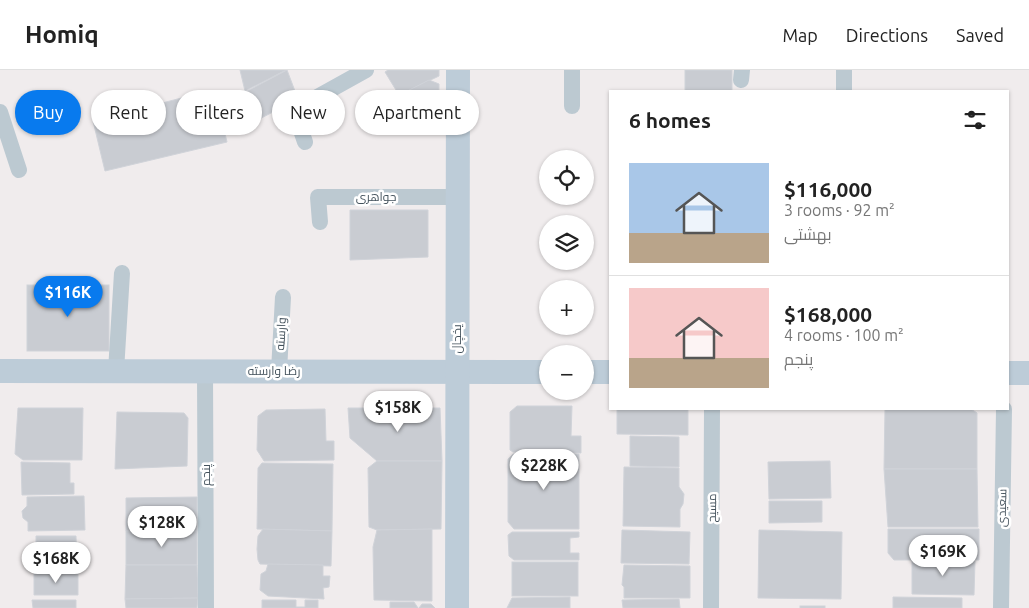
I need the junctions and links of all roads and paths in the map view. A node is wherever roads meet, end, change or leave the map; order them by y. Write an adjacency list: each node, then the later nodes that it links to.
1 (366, 70): 8 (street)
2 (458, 70): 10 (street, یخچال)
3 (572, 70): 6 (street)
4 (844, 70): 5 (street)
5 (844, 90)
6 (572, 106)
7 (0, 112): 9 (street)
8 (305, 142)
9 (19, 170)
10 (458, 197): 11 (street, جواهری); 18 (street, یخچال)
11 (320, 222)
12 (122, 273): 15 (street)
13 (282, 297): 17 (street, وارسته)
14 (0, 371): 15 (street, رضا وارسته)
15 (116, 371): 16 (street, رضا وارسته)
16 (205, 371): 17 (street, رضا وارسته); 26 (street, پنجم)
17 (279, 371): 18 (street, رضا وارسته)
18 (457, 372): 19 (street, رضا وارسته); 27 (street, یخچال)
19 (539, 372)
20 (594, 372): 21 (street)
21 (609, 372)
22 (1009, 373): 23 (street)
23 (1029, 373)
24 (712, 410): 28 (street, مسیح)
25 (1004, 410): 29 (street, سعیدی)
26 (206, 608)
27 (457, 608)
28 (711, 608)
29 (1001, 608)

